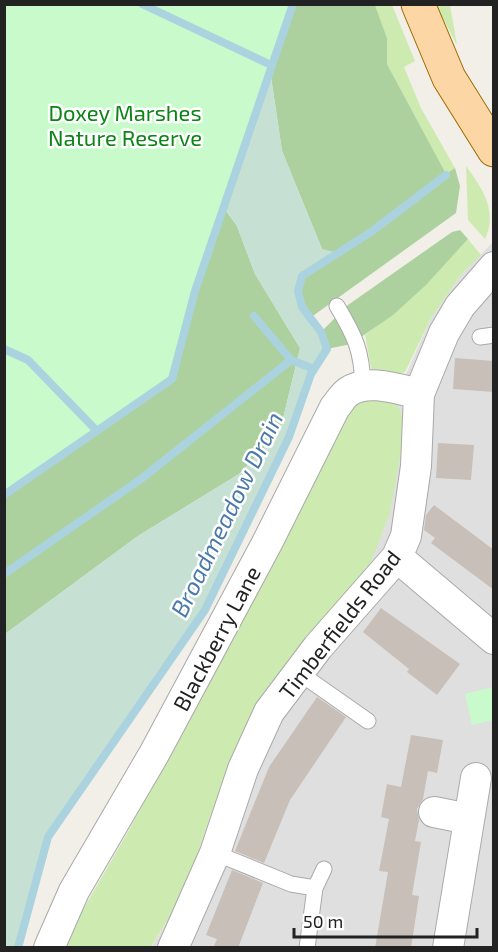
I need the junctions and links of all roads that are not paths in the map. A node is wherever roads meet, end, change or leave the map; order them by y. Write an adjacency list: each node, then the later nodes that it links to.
1 (418, 4): 2 (main road)
2 (494, 150)
3 (494, 267): 6 (street, Timberfields Road)
4 (337, 306): 5 (lane)
5 (363, 386): 6 (street); 17 (street, Blackberry Lane)
6 (419, 394): 7 (street, Timberfields Road)
7 (396, 557): 8 (street); 9 (street, Timberfields Road)
8 (494, 639)
9 (298, 672): 10 (lane); 14 (street, Timberfields Road)
10 (368, 722)
11 (476, 778): 13 (street)
12 (434, 812): 13 (street)
13 (470, 819): 20 (street)
14 (215, 853): 16 (lane); 18 (street, Timberfields Road)
15 (324, 869): 16 (lane)
16 (315, 888): 19 (lane)
17 (49, 948)
18 (173, 948)
19 (307, 948)
20 (448, 948)

